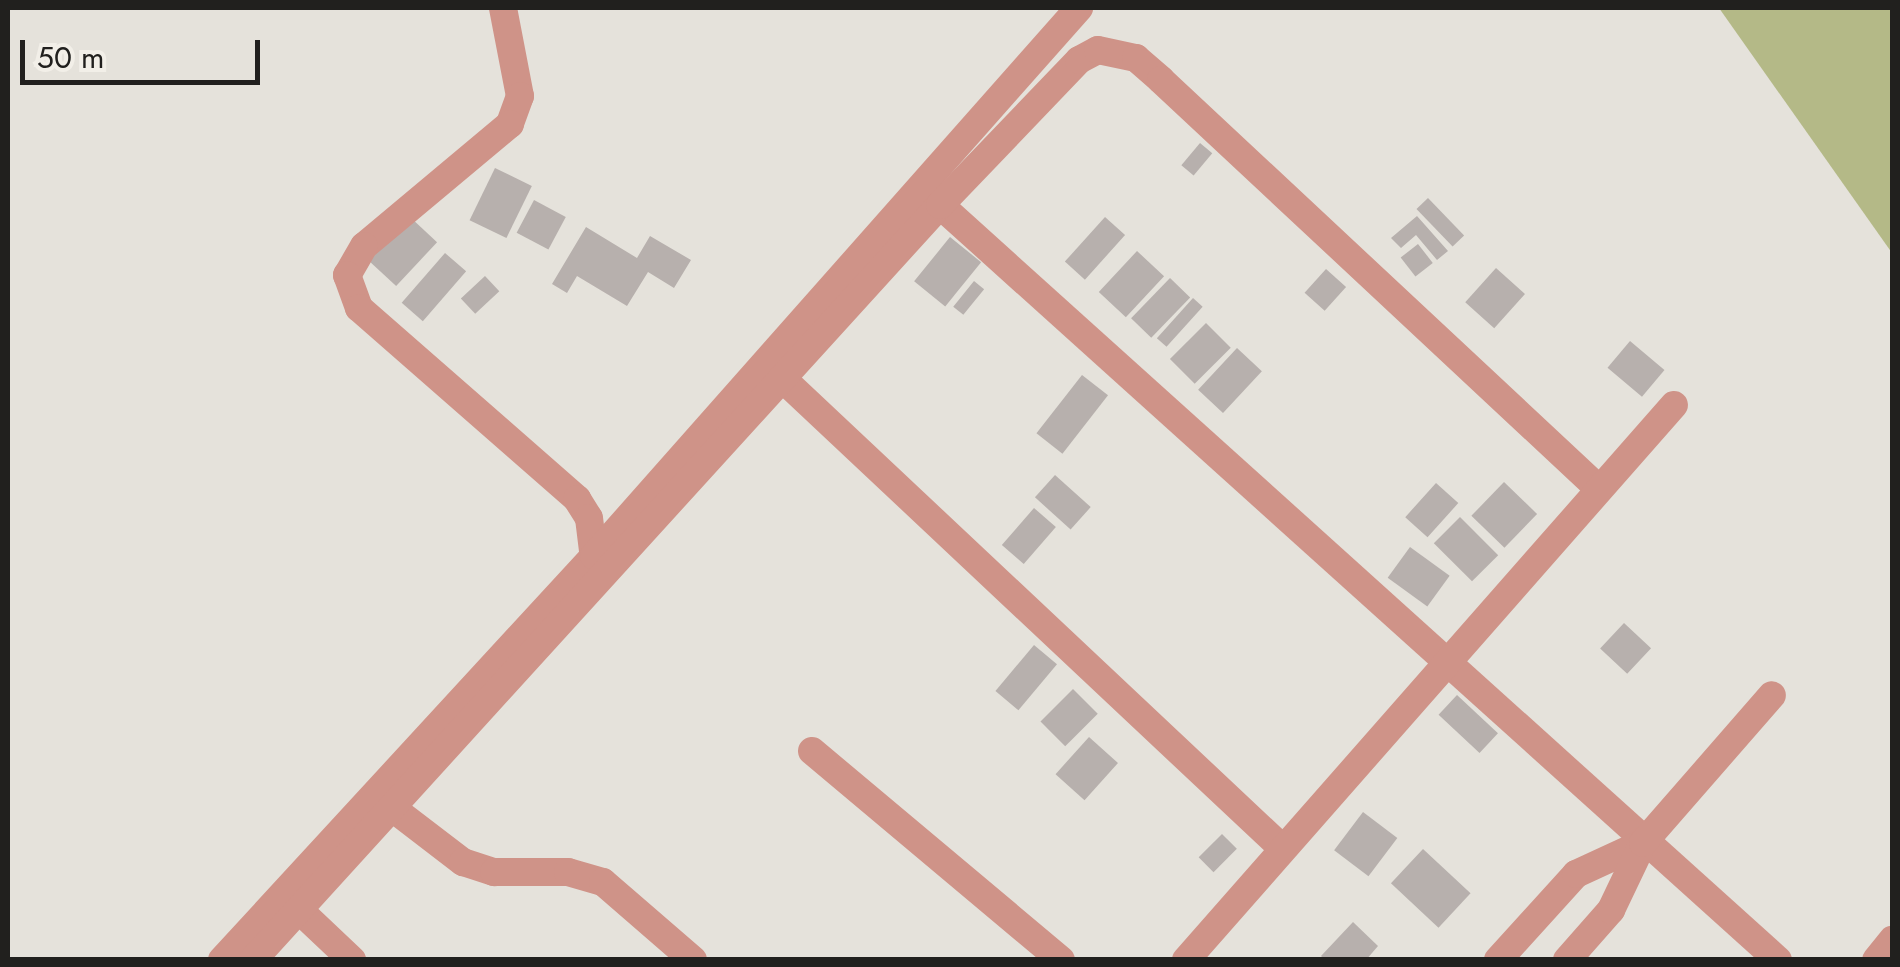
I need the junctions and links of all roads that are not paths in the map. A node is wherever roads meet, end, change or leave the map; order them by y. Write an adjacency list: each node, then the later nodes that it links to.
1 (503, 8): 7 (street)
2 (1079, 8): 7 (street)
3 (940, 205): 4 (street); 6 (street); 8 (street)
4 (785, 381): 11 (street); 13 (street)
5 (1674, 406): 6 (street)
6 (1597, 487): 8 (street)
7 (594, 556): 16 (street)
8 (1448, 656): 12 (street); 13 (street)
9 (1772, 695): 12 (street)
10 (812, 750): 20 (street)
11 (391, 807): 14 (street); 19 (street)
12 (1643, 843): 22 (street); 23 (street); 24 (street)
13 (1282, 848): 21 (street)
14 (297, 908): 17 (street); 18 (street)
15 (1892, 940): 25 (street)
16 (222, 960)
17 (253, 960)
18 (352, 960)
19 (693, 960)
20 (1062, 960)
21 (1186, 960)
22 (1498, 960)
23 (1568, 960)
24 (1778, 960)
25 (1876, 960)

